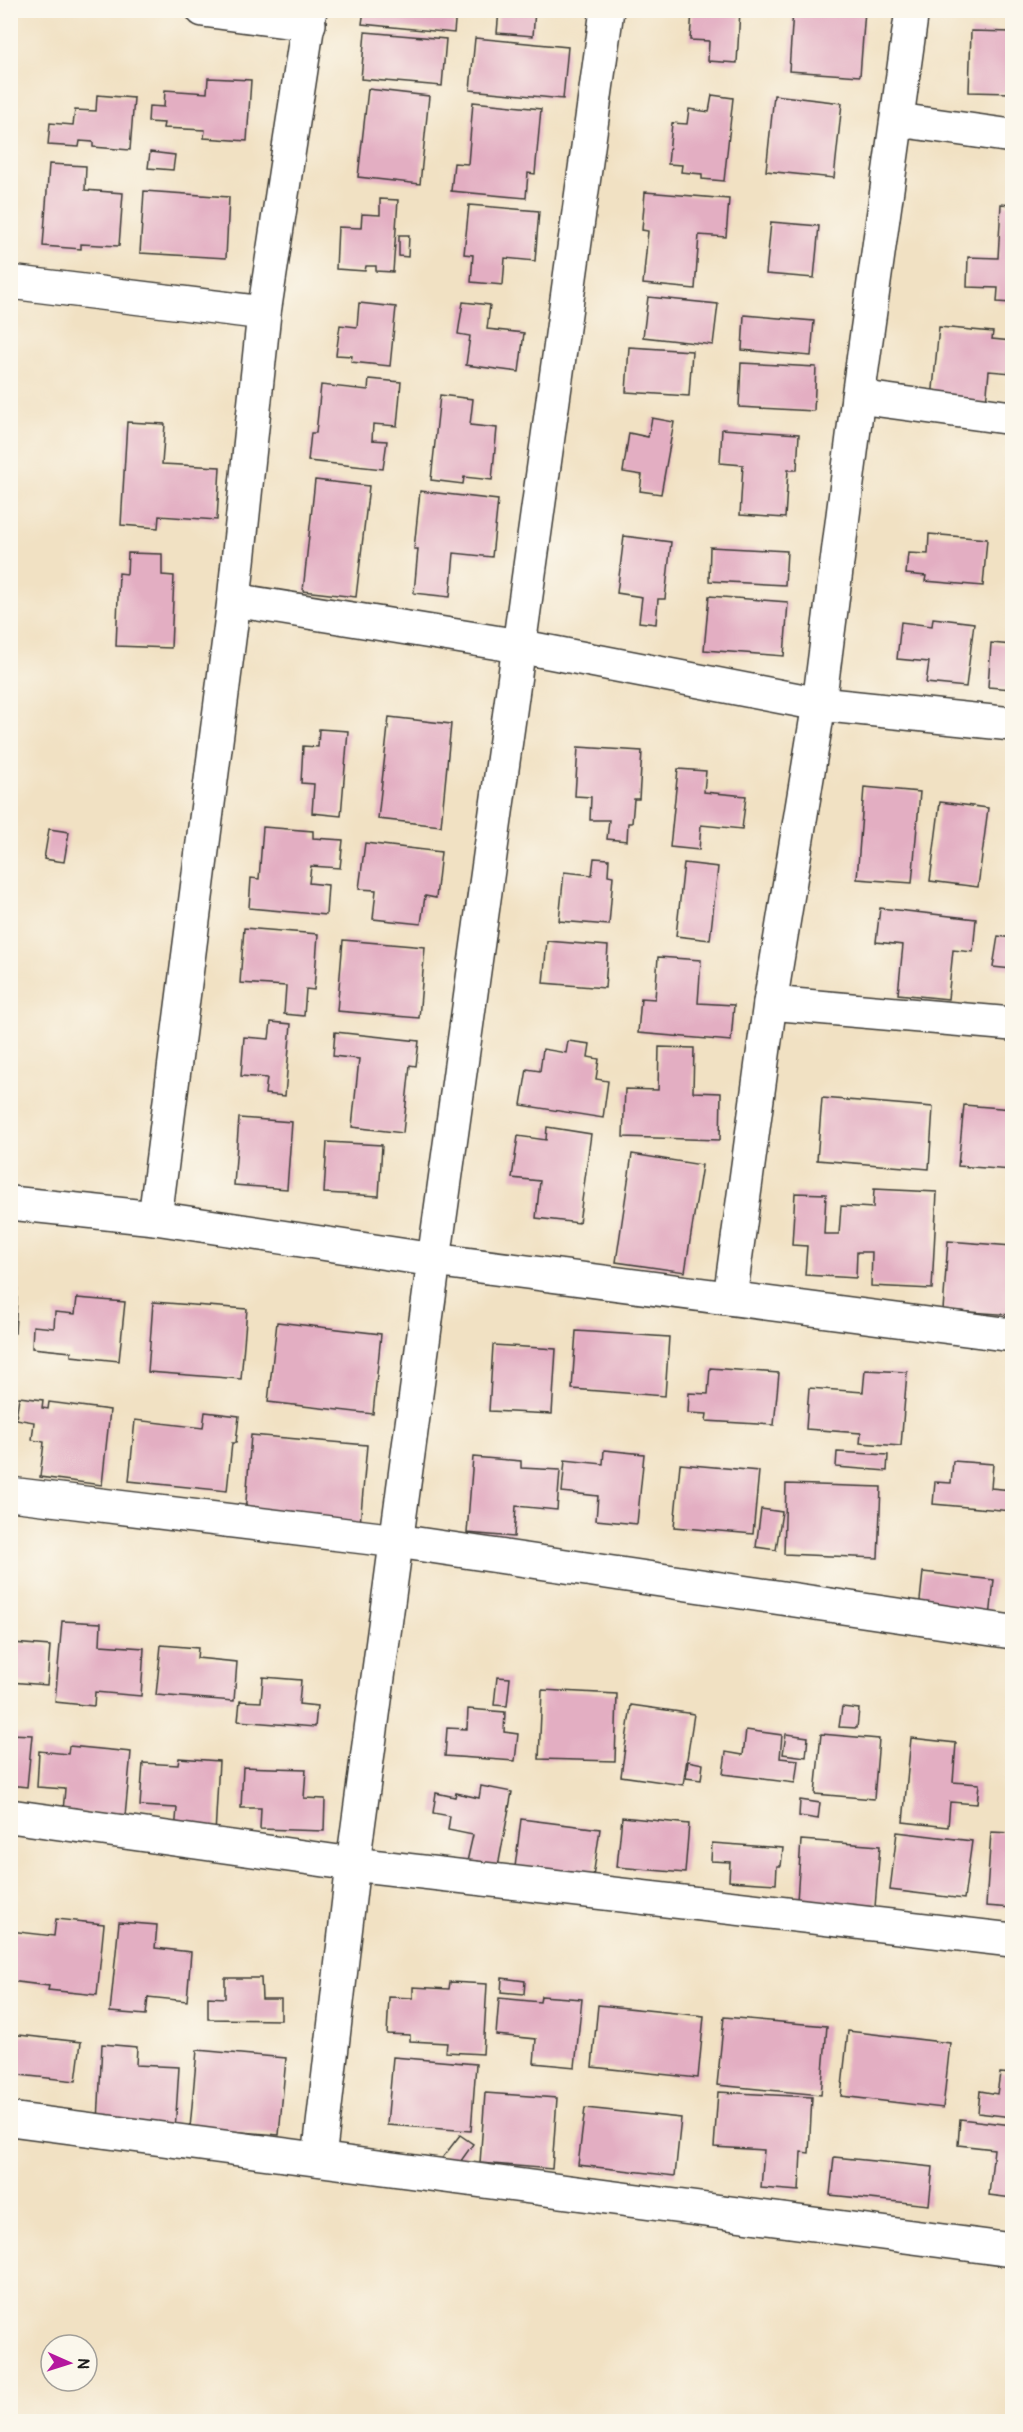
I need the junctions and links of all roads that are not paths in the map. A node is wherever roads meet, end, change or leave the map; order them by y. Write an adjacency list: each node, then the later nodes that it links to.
1 (203, 10): 4 (street)
2 (607, 10): 12 (street)
3 (912, 10): 5 (street)
4 (310, 17): 8 (street)
5 (898, 120): 6 (street); 9 (street)
6 (1012, 136)
7 (10, 282): 8 (street)
8 (264, 313): 11 (street)
9 (858, 397): 10 (street); 13 (street)
10 (1012, 418)
11 (234, 600): 12 (street); 18 (street)
12 (518, 646): 13 (street); 19 (street)
13 (819, 704): 14 (street); 15 (street)
14 (1012, 724)
15 (770, 1003): 16 (street); 20 (street)
16 (1012, 1024)
17 (10, 1203): 18 (street)
18 (155, 1218): 19 (street)
19 (434, 1260): 20 (street); 23 (street)
20 (730, 1298): 21 (street)
21 (1012, 1335)
22 (10, 1494): 23 (street)
23 (397, 1541): 24 (street); 26 (street)
24 (1012, 1632)
25 (10, 1816): 26 (street)
26 (353, 1864): 27 (street); 29 (street)
27 (1012, 1940)
28 (10, 2119): 29 (street)
29 (319, 2159): 30 (street)
30 (1012, 2250)

